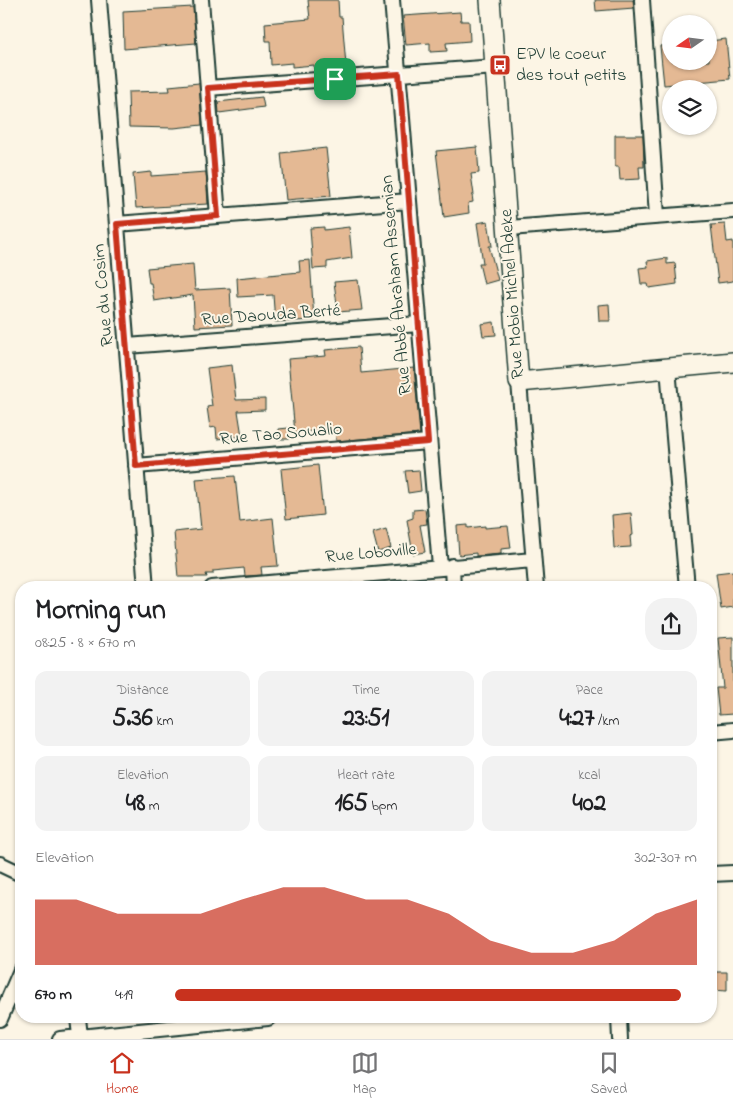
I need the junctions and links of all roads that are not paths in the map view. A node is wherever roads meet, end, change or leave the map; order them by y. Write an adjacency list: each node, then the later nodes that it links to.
1 (99, 0): 13 (street, Rue du Cosim)
2 (201, 0): 8 (street)
3 (392, 0): 7 (street, Rue Abbé Abraham Assemian)
4 (490, 0): 6 (street, Rue Mobio Michel Adeke)
5 (642, 0): 12 (street)
6 (496, 67): 7 (street); 14 (street, Rue Mobio Michel Adeke)
7 (399, 74): 8 (street); 9 (street, Rue Abbé Abraham Assemian)
8 (208, 88): 11 (street)
9 (409, 201): 11 (street); 15 (street, Rue Abbé Abraham Assemian)
10 (733, 211): 12 (street)
11 (218, 216): 13 (street)
12 (657, 216): 14 (street)
13 (117, 224): 16 (street, Rue du Cosim)
14 (509, 228): 19 (street, Rue Mobio Michel Adeke)
15 (419, 324): 16 (street, Rue Daouda Berté); 20 (street, Rue Abbé Abraham Assemian)
16 (127, 346): 21 (street, Rue du Cosim)
17 (733, 362): 18 (street)
18 (668, 368): 19 (street); 28 (street)
19 (519, 382): 22 (street, Rue Mobio Michel Adeke)
20 (428, 442): 21 (street, Rue Tao Soualio); 23 (street, Rue Abbé Abraham Assemian)
21 (136, 466): 24 (street, Rue du Cosim)
22 (533, 560): 23 (street, Rue Loboville); 27 (street, Rue Mobio Michel Adeke)
23 (446, 566): 25 (street, Rue Loboville); 26 (street, Rue Abbé Abraham Assemian)
24 (145, 581)
25 (318, 581)
26 (451, 581)
27 (535, 581)
28 (686, 581)
29 (733, 730): 30 (street)
30 (717, 731)
31 (0, 864): 32 (street)
32 (15, 871)
33 (733, 872): 34 (street)
34 (717, 873)
35 (15, 984): 36 (street)
36 (0, 1019)
37 (79, 1023): 40 (street)
38 (170, 1023): 40 (street)
39 (618, 1023): 42 (street)
40 (80, 1036): 41 (street)
41 (60, 1039)
42 (620, 1039)

